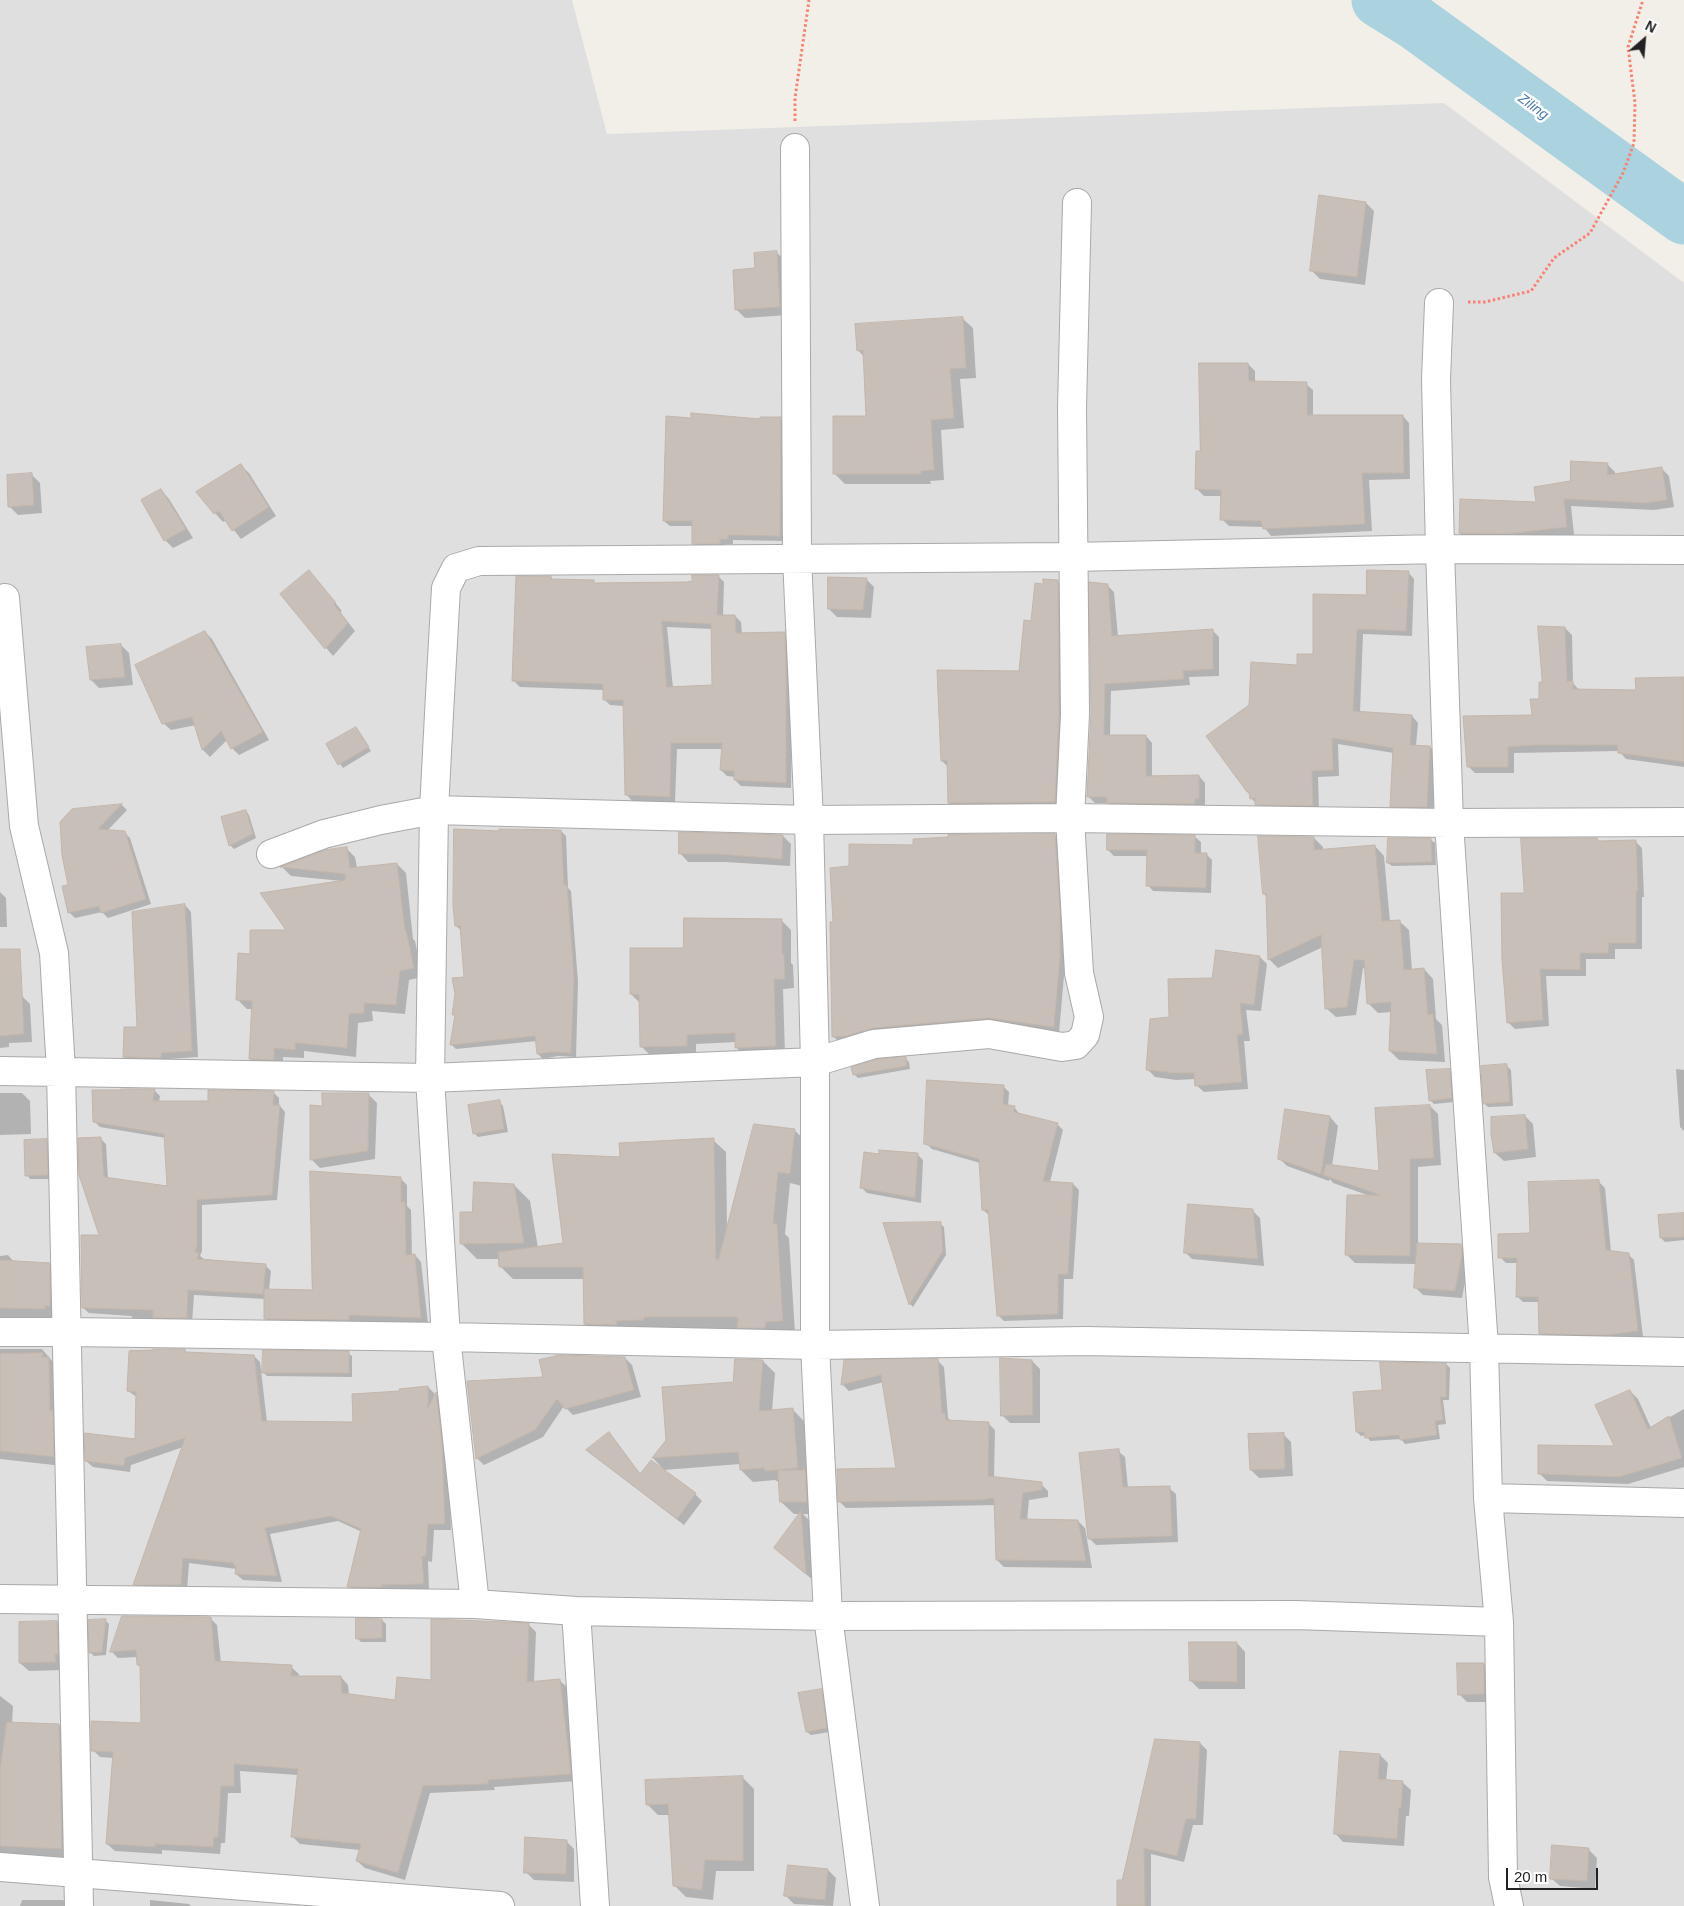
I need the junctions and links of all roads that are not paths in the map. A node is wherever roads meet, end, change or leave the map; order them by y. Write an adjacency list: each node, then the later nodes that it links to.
1 (795, 148): 7 (street)
2 (1077, 203): 6 (street)
3 (1439, 303): 4 (street)
4 (1440, 549): 5 (street); 6 (street); 13 (street)
5 (1684, 550)
6 (1072, 557): 7 (street); 10 (street)
7 (797, 558): 9 (street); 11 (street)
8 (5, 598): 17 (street)
9 (434, 810): 11 (street); 14 (street); 18 (street)
10 (1070, 818): 11 (street); 13 (street); 15 (street)
11 (809, 820): 15 (street)
12 (1684, 822): 13 (street)
13 (1449, 823): 23 (street)
14 (271, 854)
15 (815, 1062): 18 (street); 22 (street)
16 (0, 1071): 17 (street)
17 (61, 1071): 18 (street); 20 (street)
18 (430, 1078): 21 (street)
19 (0, 1332): 20 (street)
20 (67, 1332): 21 (street); 28 (street)
21 (446, 1337): 22 (street); 29 (street)
22 (815, 1345): 23 (street); 31 (street)
23 (1484, 1348): 24 (street); 25 (street)
24 (1684, 1352)
25 (1488, 1498): 26 (street); 32 (street)
26 (1684, 1504)
27 (0, 1599): 28 (street)
28 (72, 1600): 29 (street); 34 (street)
29 (474, 1604): 30 (street)
30 (576, 1611): 31 (street); 37 (street)
31 (828, 1616): 32 (street); 38 (street)
32 (1499, 1622): 39 (street)
33 (0, 1867): 34 (street)
34 (80, 1872): 35 (street); 36 (street)
35 (79, 1906)
36 (500, 1906)
37 (595, 1906)
38 (865, 1906)
39 (1508, 1906)

